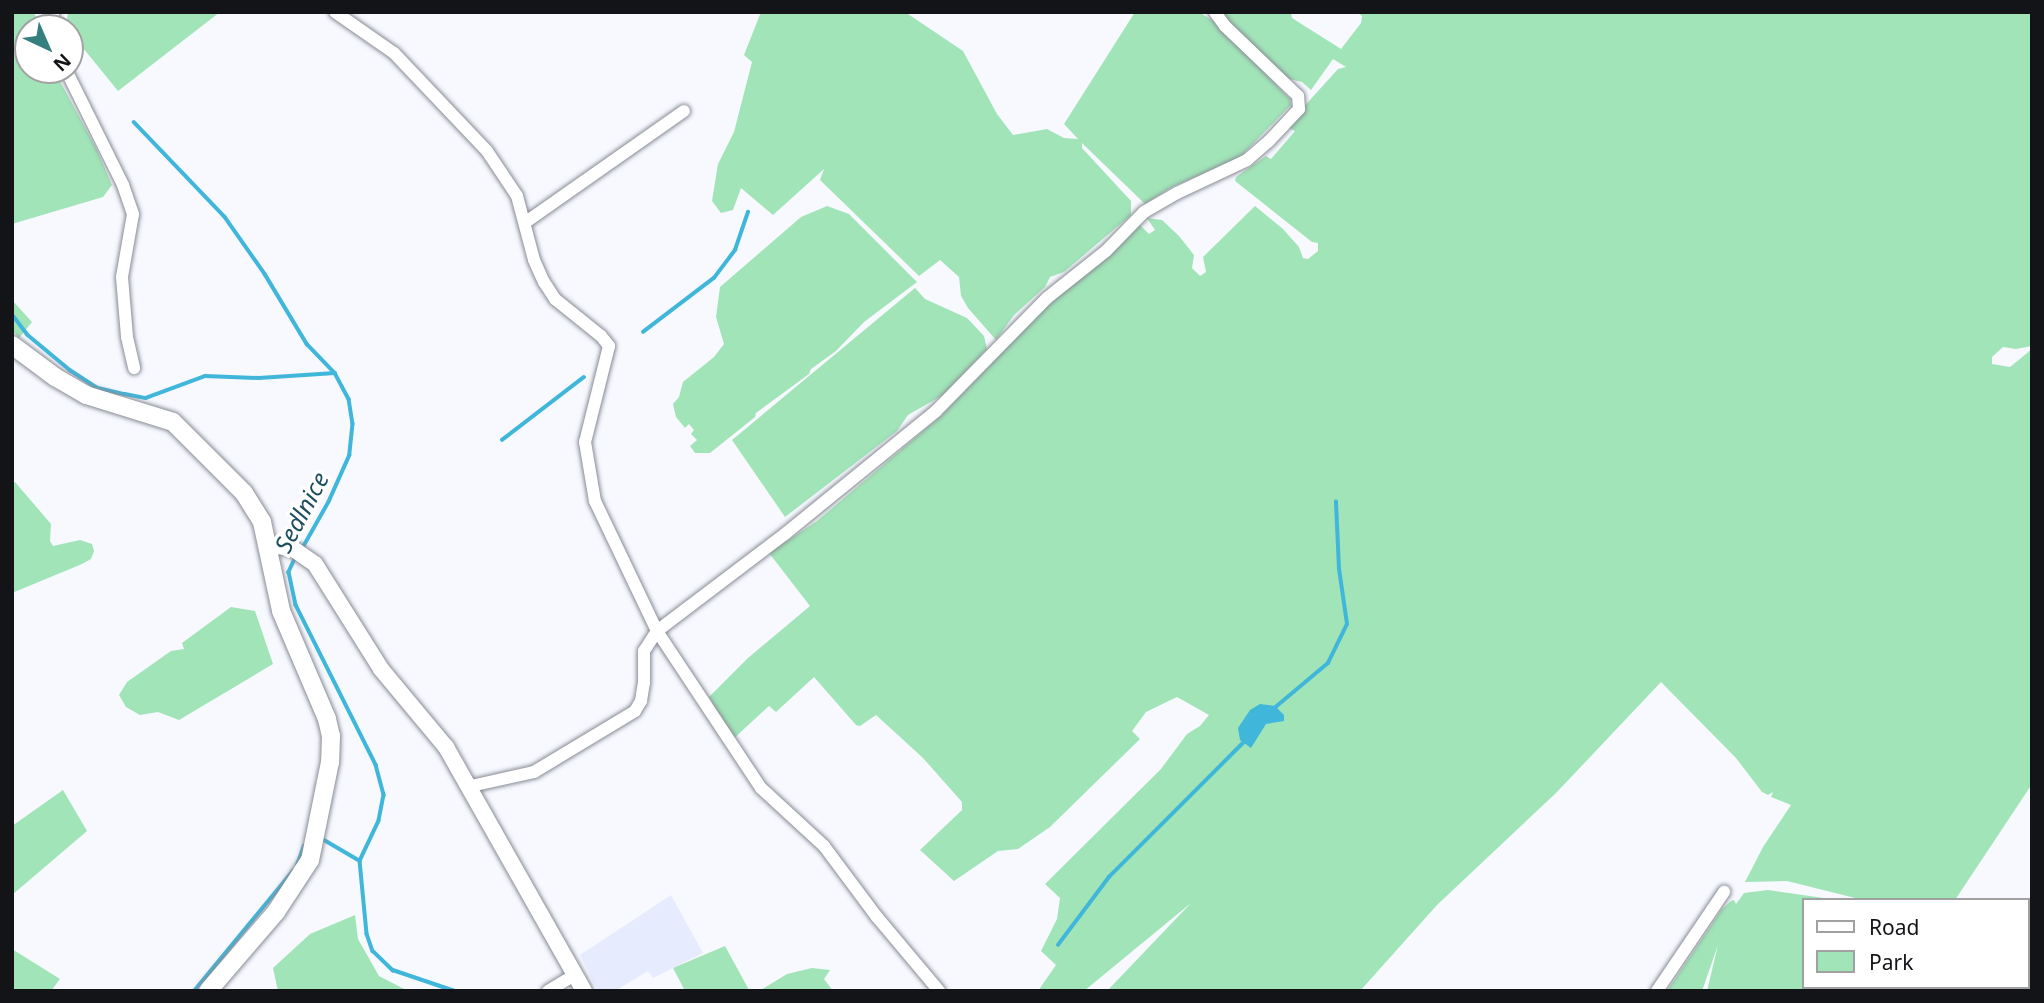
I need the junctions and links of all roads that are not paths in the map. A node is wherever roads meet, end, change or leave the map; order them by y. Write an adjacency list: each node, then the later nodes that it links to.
1 (335, 12): 5 (street)
2 (1215, 12): 9 (street)
3 (73, 84): 7 (street)
4 (684, 111): 5 (street)
5 (526, 222): 9 (street)
6 (12, 346): 8 (main road)
7 (134, 368)
8 (277, 545): 10 (street); 13 (main road)
9 (657, 631): 10 (street); 16 (street)
10 (471, 786): 12 (street)
11 (1724, 892): 17 (street)
12 (575, 975): 14 (street); 15 (street)
13 (208, 991)
14 (548, 991)
15 (584, 991)
16 (939, 991)
17 (1657, 991)

